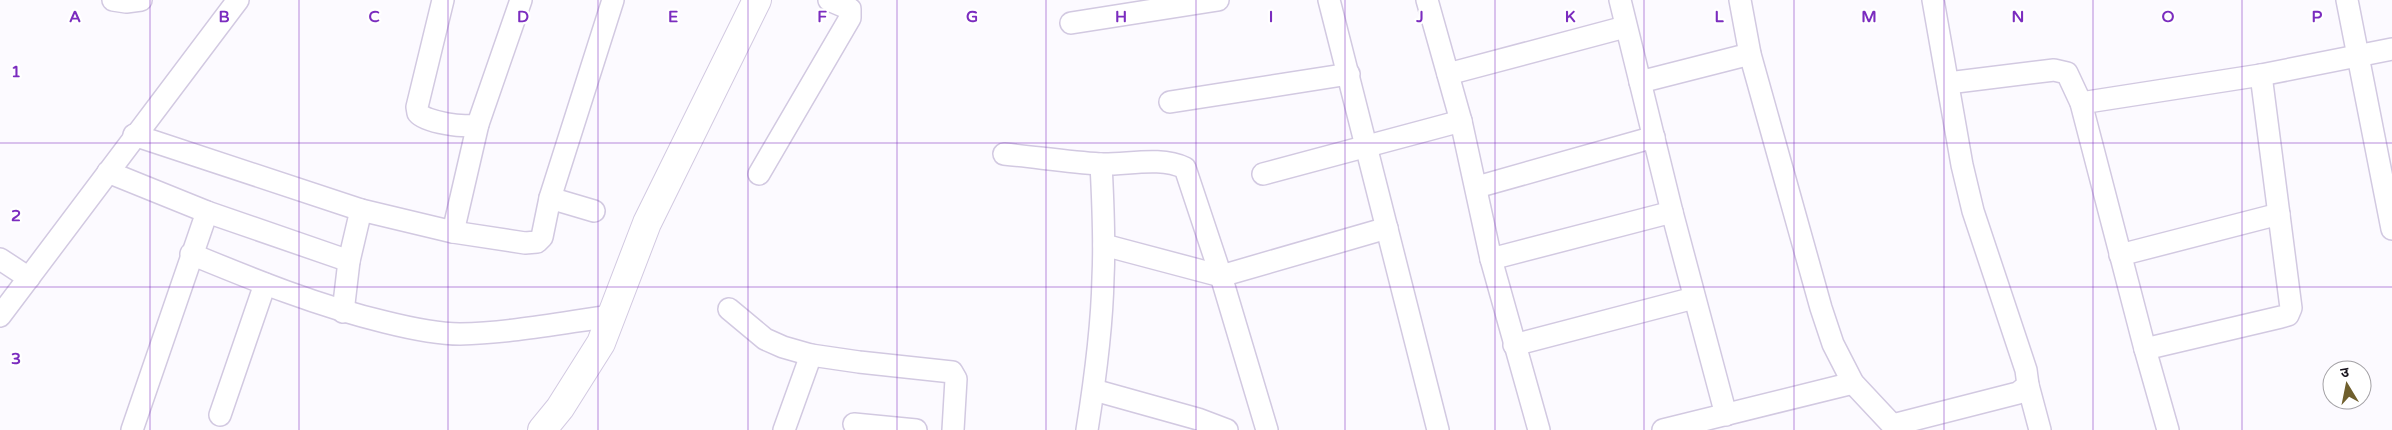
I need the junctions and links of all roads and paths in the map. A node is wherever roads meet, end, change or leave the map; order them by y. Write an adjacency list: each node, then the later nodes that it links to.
1 (113, 0): 2 (street)
2 (141, 0)
3 (238, 0): 30 (street)
4 (443, 0): 29 (street)
5 (521, 0): 29 (street)
6 (613, 0): 39 (street)
7 (757, 0): 61 (street)
8 (829, 0): 36 (street)
9 (1218, 0): 16 (street)
10 (1329, 0): 21 (street)
11 (1427, 0): 22 (street)
12 (1620, 0): 17 (street)
13 (1743, 0): 19 (street)
14 (1933, 0): 25 (street)
15 (2347, 0): 20 (street)
16 (1071, 23)
17 (1625, 27): 22 (street); 24 (street)
18 (2392, 49): 20 (street)
19 (1750, 54): 24 (street); 65 (street)
20 (2356, 55): 23 (street); 46 (street)
21 (1349, 74): 26 (street); 32 (street)
22 (1448, 74): 28 (street)
23 (2261, 75): 27 (street); 44 (street)
24 (1640, 82): 31 (street)
25 (1948, 83): 27 (street); 66 (street)
26 (1170, 102)
27 (2081, 103): 50 (street)
28 (1461, 121): 32 (street); 38 (street)
29 (478, 124): 47 (street)
30 (134, 135): 35 (street); 40 (street)
31 (1654, 138): 38 (street); 43 (street)
32 (1367, 145): 37 (street); 45 (street)
33 (1004, 154): 34 (street)
34 (1102, 164): 48 (street); 54 (street)
35 (108, 172): 42 (street); 55 (street)
36 (760, 174)
37 (1263, 174)
38 (1476, 187): 52 (street)
39 (550, 198): 41 (street); 47 (street)
40 (361, 210): 47 (street); 53 (street)
41 (594, 211)
42 (207, 212): 49 (street); 53 (street)
43 (1672, 212): 52 (street); 57 (street)
44 (2279, 214): 50 (street); 63 (street)
45 (1387, 228): 54 (street); 80 (street)
46 (2392, 229)
47 (453, 232)
48 (1104, 245): 54 (street); 67 (street)
49 (191, 254): 56 (street); 72 (street)
50 (2120, 255): 63 (street)
51 (0, 259): 55 (street)
52 (1491, 259): 62 (street)
53 (349, 260): 59 (street)
54 (1221, 276): 79 (street)
55 (29, 278): 60 (street)
56 (264, 284): 59 (street); 68 (street)
57 (1694, 298): 62 (street); 69 (street)
58 (729, 309): 64 (street)
59 (343, 312): 61 (street)
60 (0, 316)
61 (611, 316): 73 (street)
62 (1514, 345): 81 (street)
63 (2145, 349): 84 (street)
64 (811, 355): 74 (street); 76 (street)
65 (1853, 383): 69 (street); 71 (street)
66 (2028, 385): 71 (street); 83 (street)
67 (1094, 390): 77 (street); 78 (street)
68 (220, 414)
69 (1726, 415): 82 (street)
70 (854, 424): 75 (street)
71 (1895, 427)
72 (132, 430)
73 (542, 430)
74 (784, 430)
75 (916, 430)
76 (953, 430)
77 (1087, 430)
78 (1228, 430)
79 (1268, 430)
80 (1438, 430)
81 (1539, 430)
82 (1663, 430)
83 (2040, 430)
84 (2168, 430)

